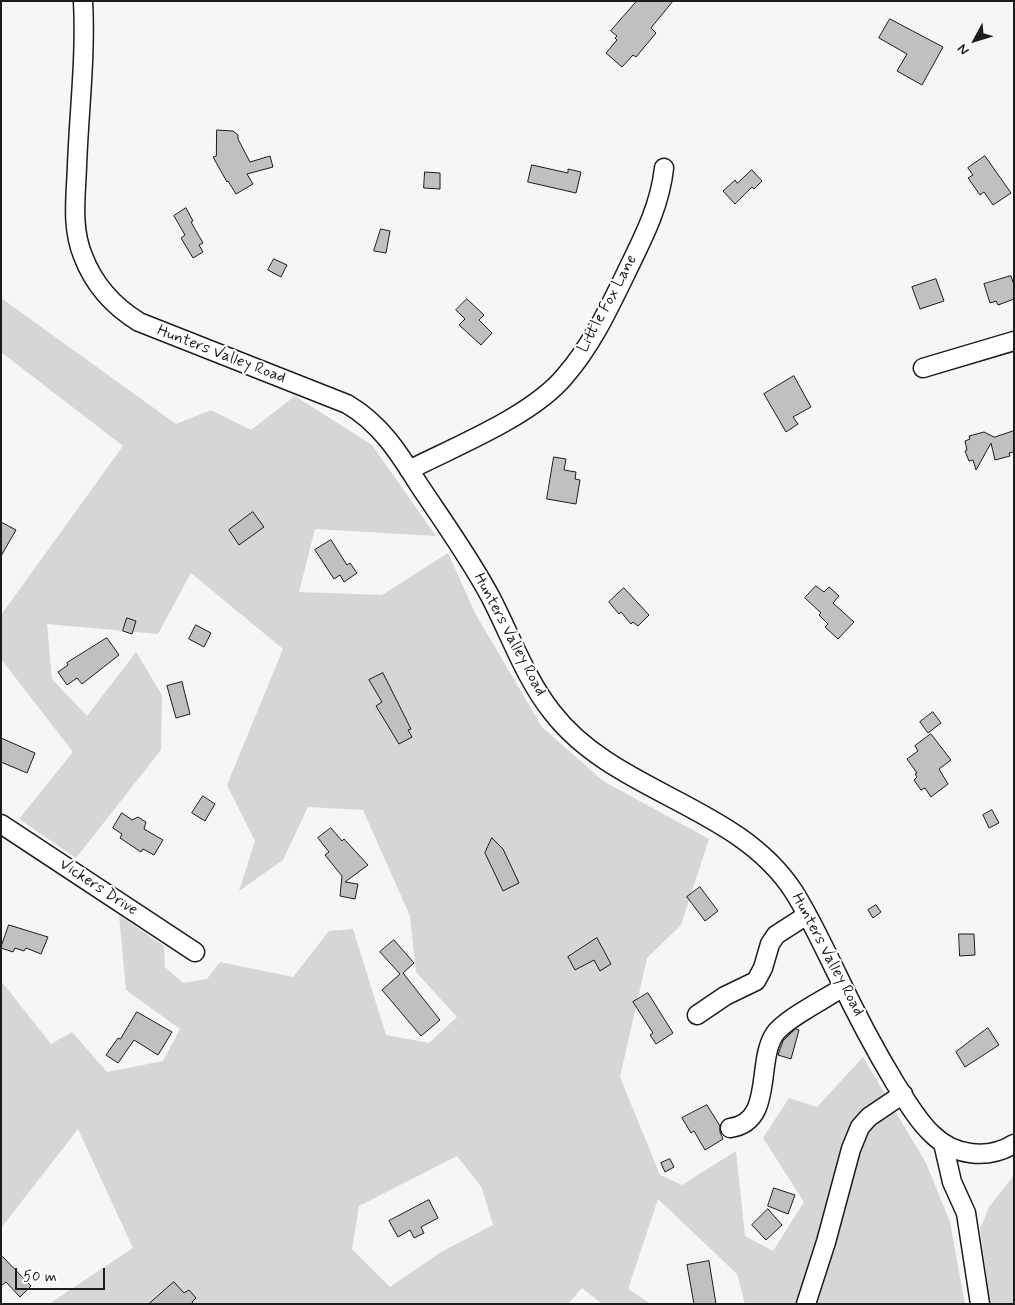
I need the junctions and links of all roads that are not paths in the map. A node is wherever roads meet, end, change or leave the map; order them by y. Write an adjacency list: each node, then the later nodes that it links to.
1 (83, 1): 5 (street, Hunters Valley Road)
2 (664, 168): 5 (street, Little Fox Lane)
3 (1014, 341): 4 (street)
4 (923, 368)
5 (410, 470): 7 (street, Hunters Valley Road)
6 (1, 824): 8 (street, Vickers Drive)
7 (808, 915): 9 (street, Hunters Valley Road); 10 (street)
8 (195, 952)
9 (843, 987): 11 (street, Hunters Valley Road); 12 (street)
10 (697, 1016)
11 (902, 1094): 13 (street, Hunters Valley Road); 15 (street)
12 (730, 1128)
13 (943, 1143): 14 (street); 16 (street)
14 (1014, 1144)
15 (806, 1304)
16 (980, 1304)

